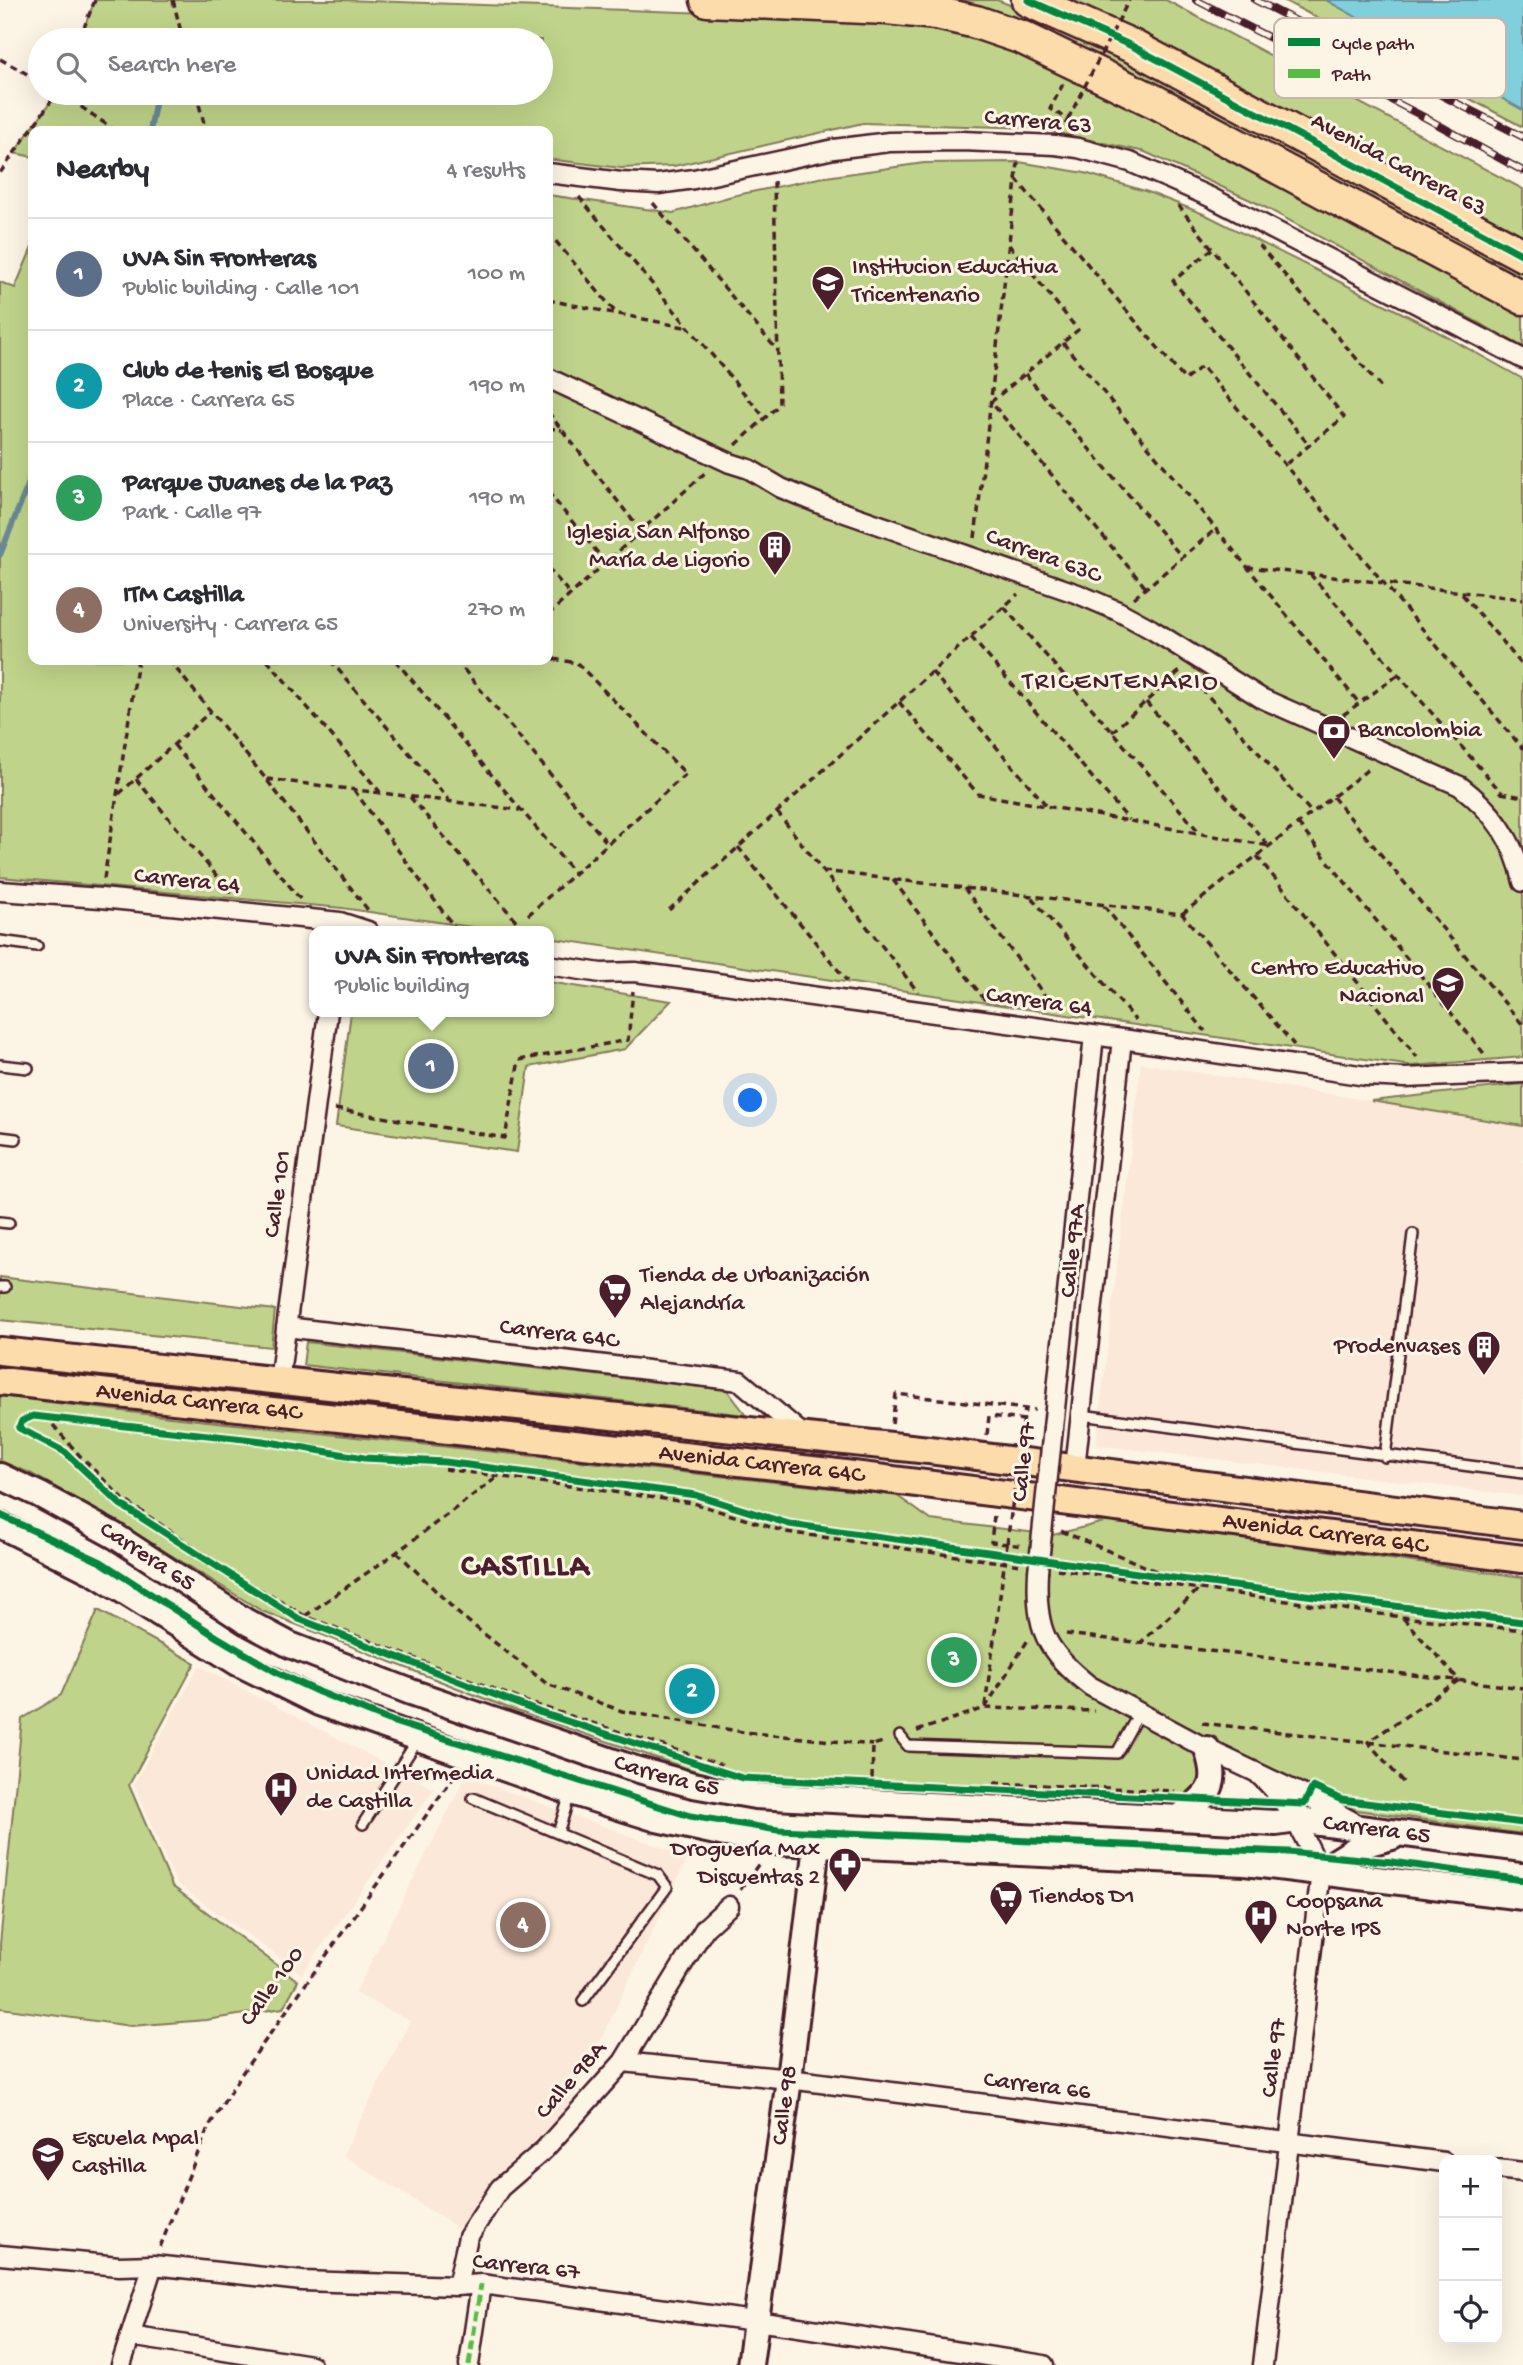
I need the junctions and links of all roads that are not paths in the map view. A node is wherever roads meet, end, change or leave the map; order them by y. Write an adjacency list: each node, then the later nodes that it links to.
1 (707, 0): 5 (highway)
2 (1028, 0): 4 (highway, Avenida Carrera 63)
3 (554, 174): 6 (street, Carrera 63)
4 (1523, 255)
5 (1523, 298)
6 (1523, 359)
7 (553, 380): 8 (street, Carrera 63C)
8 (1523, 882)
9 (0, 891): 10 (street, Carrera 64)
10 (336, 926)
11 (0, 941): 12 (lane)
12 (37, 946)
13 (554, 966): 15 (street, Carrera 64)
14 (327, 1017): 23 (street, Calle 101)
15 (1094, 1035): 16 (street, Carrera 64); 36 (street, Calle 97, bridge)
16 (1122, 1039): 19 (street, Carrera 64); 27 (street, Calle 97A)
17 (0, 1065): 18 (lane)
18 (28, 1068)
19 (1523, 1073)
20 (0, 1137): 21 (lane)
21 (16, 1139)
22 (1413, 1234): 29 (lane)
23 (286, 1327): 26 (street, Calle 101); 28 (street, Carrera 64C)
24 (0, 1351): 26 (main road, Avenida Carrera 64C)
25 (0, 1381): 35 (main road, Avenida Carrera 64C)
26 (279, 1382): 28 (main road, Avenida Carrera 64C)
27 (1081, 1415): 29 (lane); 30 (street, Calle 97A)
28 (806, 1437): 30 (main road, Avenida Carrera 64C)
29 (1385, 1457): 31 (lane)
30 (1075, 1468): 34 (main road, Avenida Carrera 64C)
31 (1523, 1473)
32 (0, 1476): 43 (main road, Carrera 65)
33 (0, 1525): 38 (main road, Carrera 65)
34 (1523, 1525)
35 (1523, 1559)
36 (1139, 1713): 37 (lane); 39 (street, Calle 97)
37 (900, 1736)
38 (418, 1739): 41 (main road, Carrera 65); 45 (lane)
39 (1207, 1749): 40 (street, Calle 97); 43 (main road)
40 (1259, 1776): 44 (street, Calle 97); 46 (street, Calle 97)
41 (570, 1792): 47 (lane); 49 (main road, Carrera 65)
42 (473, 1798): 47 (lane)
43 (1180, 1817): 44 (main road, Carrera 65)
44 (1297, 1819): 46 (main road, Carrera 65); 51 (street, Calle 97)
45 (363, 1824)
46 (1363, 1828): 48 (main road, Carrera 65)
47 (558, 1833): 54 (lane)
48 (1407, 1834): 50 (main road, Carrera 65); 51 (main road)
49 (817, 1845): 51 (main road, Carrera 65); 56 (main road, Calle 98)
50 (1523, 1849)
51 (1321, 1871): 52 (main road, Carrera 65); 57 (street, Calle 97)
52 (1523, 1897)
53 (729, 1906): 55 (street, Calle 98A)
54 (583, 2001)
55 (623, 2062): 56 (street, Carrera 66); 64 (street, Calle 98A)
56 (789, 2079): 57 (street, Carrera 66); 65 (main road, Calle 98)
57 (1290, 2143): 58 (street, Carrera 66); 73 (street, Calle 97)
58 (1439, 2161)
59 (1502, 2170): 60 (street)
60 (1523, 2172)
61 (0, 2255): 62 (street, Carrera 67)
62 (155, 2258): 64 (street, Carrera 67); 66 (street)
63 (481, 2284): 64 (street, Carrera 67); 65 (street, Carrera 67); 70 (street)
64 (457, 2286)
65 (756, 2322): 71 (main road, Calle 98); 72 (street, Carrera 67)
66 (130, 2336): 67 (street); 68 (street)
67 (248, 2360): 69 (street)
68 (121, 2365)
69 (311, 2365)
70 (469, 2365)
71 (750, 2365)
72 (1044, 2365)
73 (1263, 2365)

